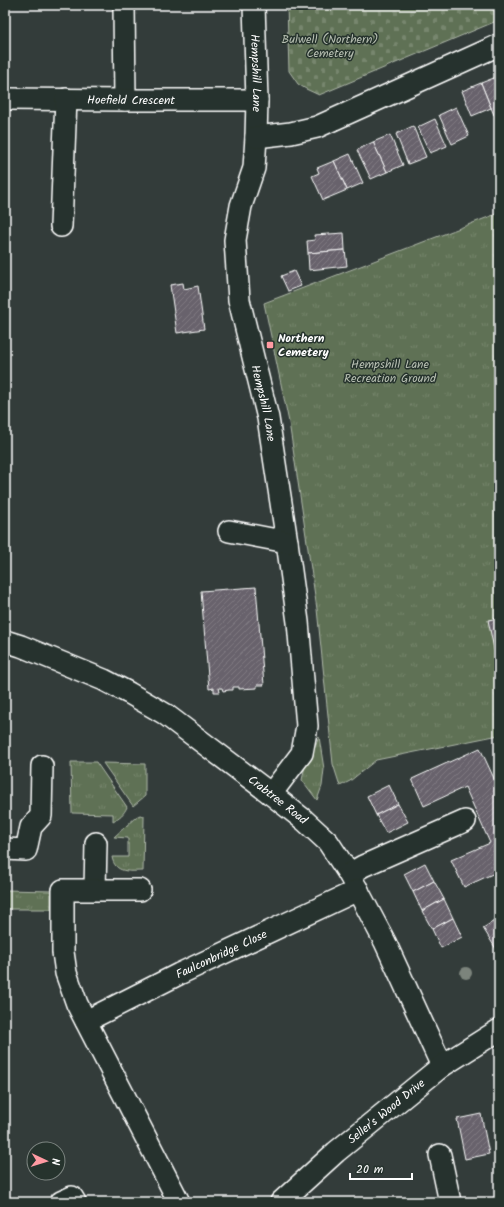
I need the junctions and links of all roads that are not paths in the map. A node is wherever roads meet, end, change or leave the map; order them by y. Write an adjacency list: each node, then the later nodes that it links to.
1 (124, 5): 6 (street)
2 (254, 5): 7 (street, Hempshill Lane)
3 (499, 45): 8 (street)
4 (5, 99): 5 (street, Hoefield Crescent)
5 (66, 100): 6 (street, Hoefield Crescent); 9 (street)
6 (125, 100): 7 (street, Hoefield Crescent)
7 (257, 100): 8 (street, Hempshill Lane)
8 (256, 136): 11 (street, Hempshill Lane)
9 (61, 226)
10 (229, 531): 11 (street)
11 (287, 542): 14 (street, Hempshill Lane)
12 (5, 641): 14 (street, Crabtree Road)
13 (42, 766): 17 (street)
14 (271, 794): 18 (street, Crabtree Road)
15 (465, 821): 18 (street, Faulconbridge Close)
16 (96, 843): 19 (street)
17 (5, 850)
18 (354, 882): 21 (street, Faulconbridge Close); 23 (street, Crabtree Road)
19 (96, 889): 20 (street); 21 (street)
20 (140, 890)
21 (86, 1021): 27 (street)
22 (499, 1030): 23 (street, Seller's Wood Drive)
23 (442, 1066): 28 (street, Seller's Wood Drive)
24 (440, 1155): 29 (street)
25 (61, 1202): 26 (street)
26 (75, 1202)
27 (179, 1202)
28 (281, 1202)
29 (450, 1202)

